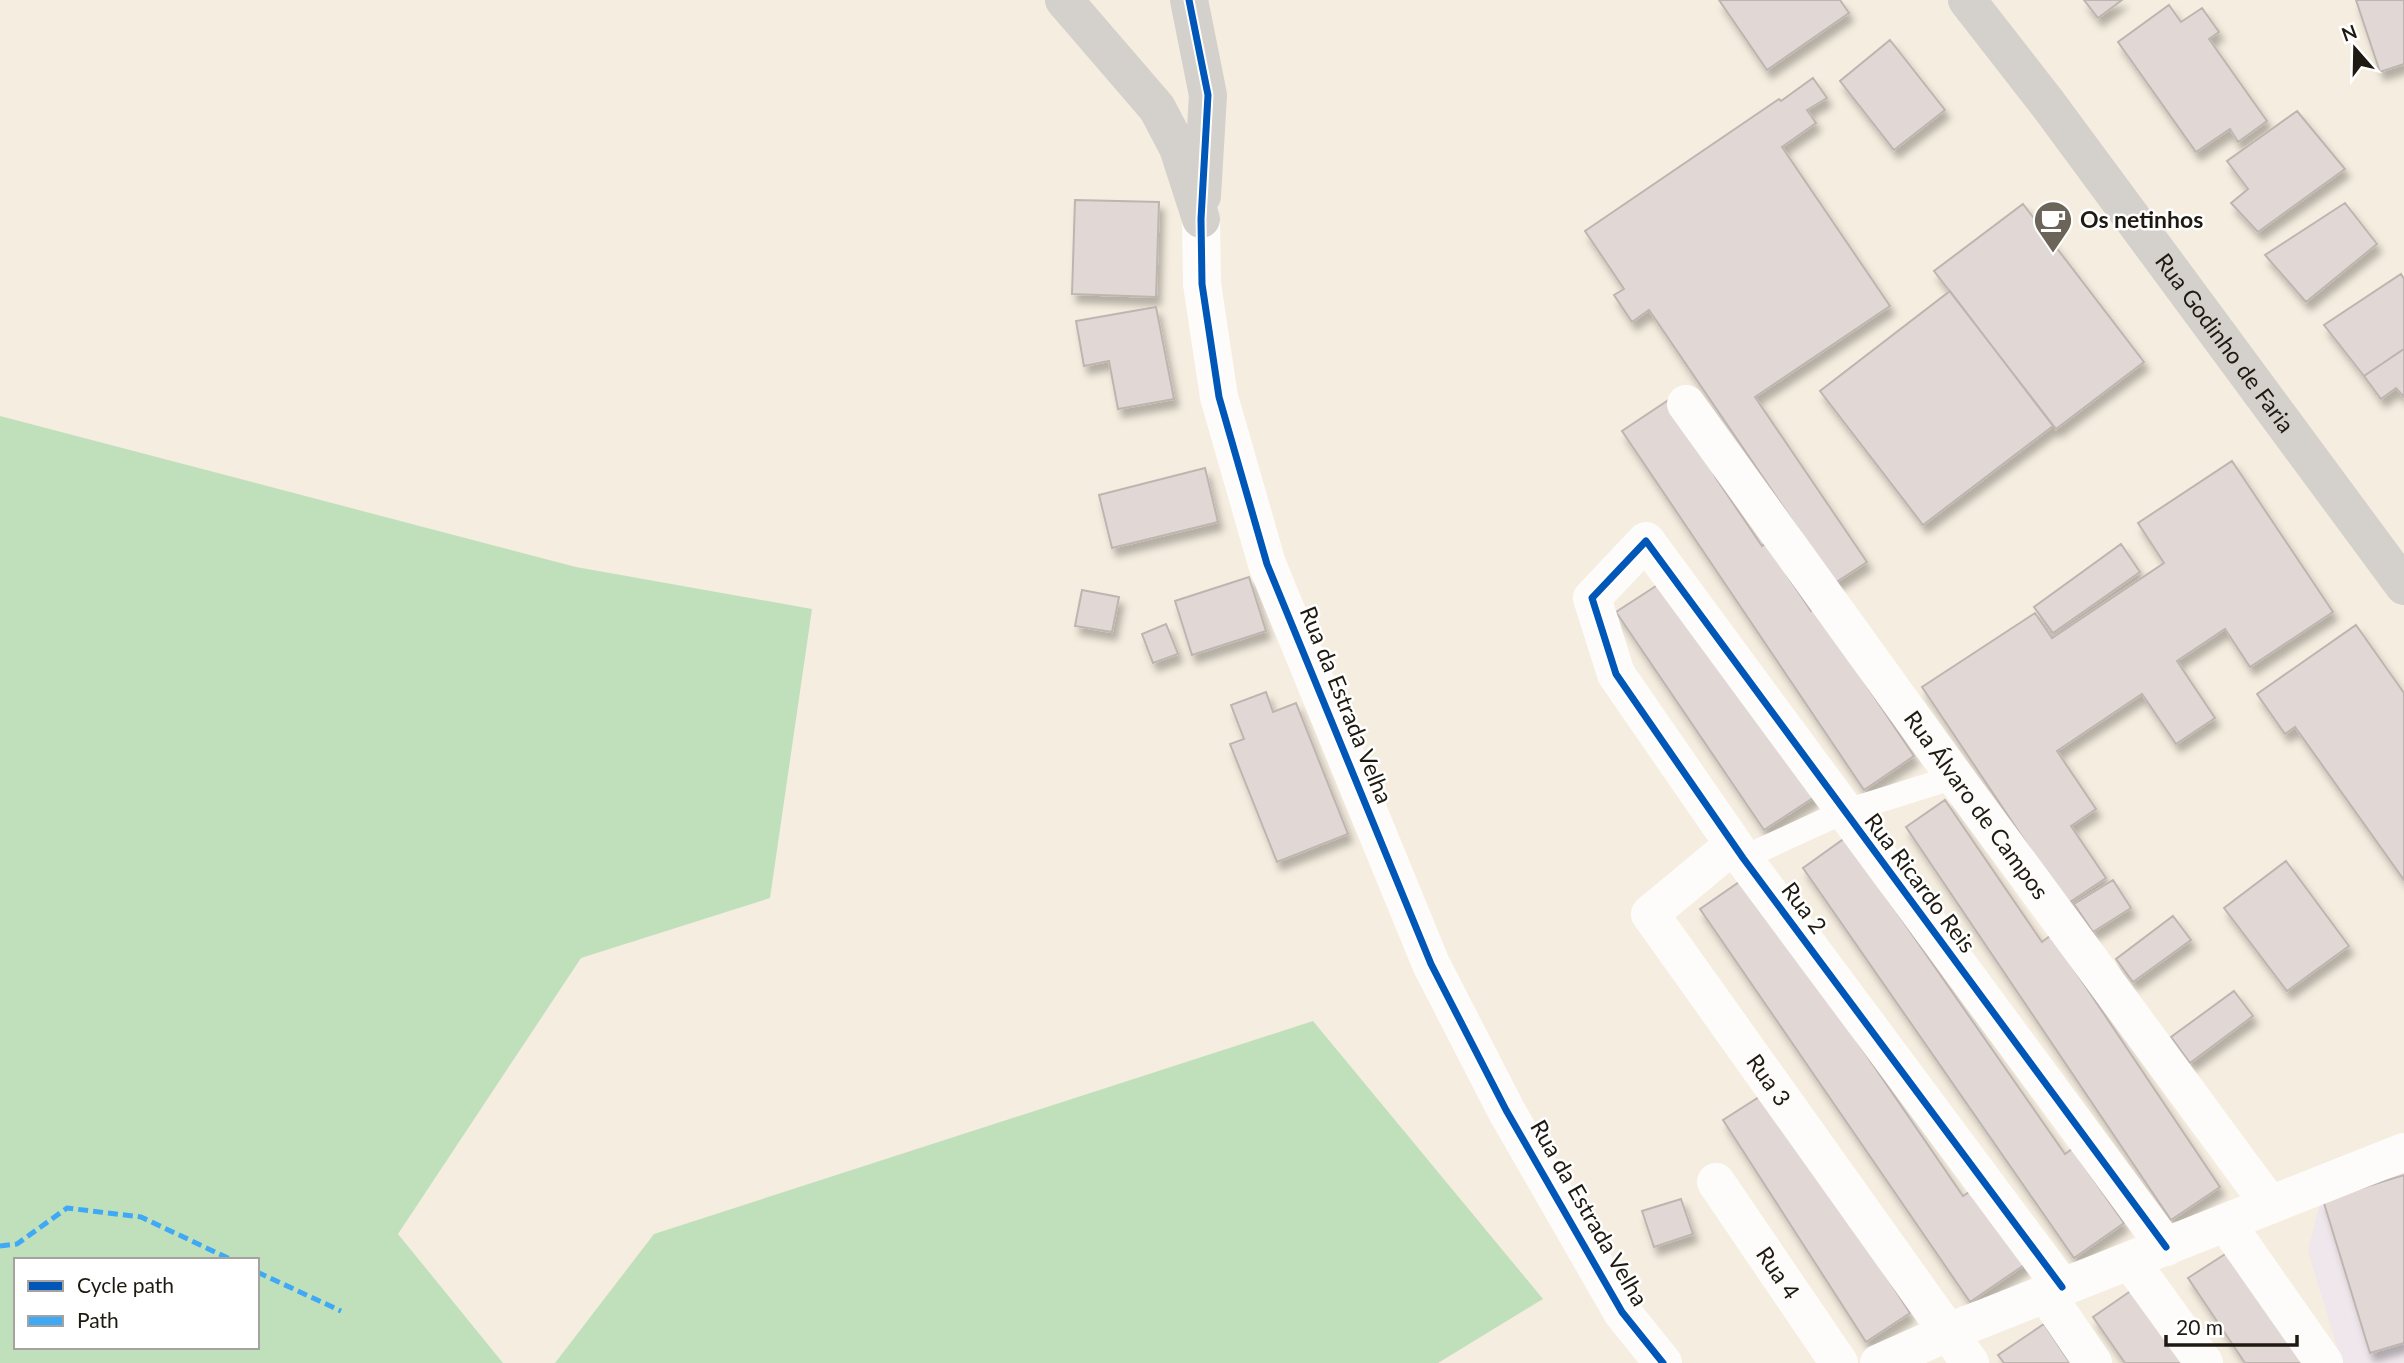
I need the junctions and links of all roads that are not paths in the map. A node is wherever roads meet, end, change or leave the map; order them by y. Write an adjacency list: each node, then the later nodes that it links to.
1 (1063, 0): 4 (main road, Rua da Estrada Velha)
2 (1189, 0): 4 (main road, Rua da Estrada Velha)
3 (1967, 0): 7 (main road, Rua Godinho de Faria)
4 (1201, 219): 20 (street, Rua da Estrada Velha)
5 (1686, 404): 9 (street, Rua Álvaro de Campos)
6 (1646, 541): 10 (street, Rua Ricardo Reis); 11 (street, Rua 2)
7 (2392, 547): 8 (main road, Rua Godinho de Faria)
8 (2404, 586)
9 (1955, 777): 10 (lane); 14 (street, Rua Álvaro de Campos)
10 (1843, 811): 11 (lane); 16 (street, Rua Ricardo Reis)
11 (1738, 852): 18 (street, Rua 2); 19 (street, Rua 3)
12 (2404, 1152): 14 (street)
13 (1716, 1182): 21 (street, Rua 4)
14 (2270, 1205): 15 (street)
15 (2226, 1223): 16 (street); 26 (street)
16 (2166, 1247): 17 (street)
17 (2131, 1262): 18 (street); 25 (street)
18 (2054, 1291): 19 (street); 24 (street, Rua 2)
19 (1949, 1332): 22 (street); 23 (street)
20 (1663, 1363)
21 (1839, 1363)
22 (1879, 1363)
23 (1970, 1363)
24 (2093, 1363)
25 (2204, 1363)
26 (2324, 1363)

